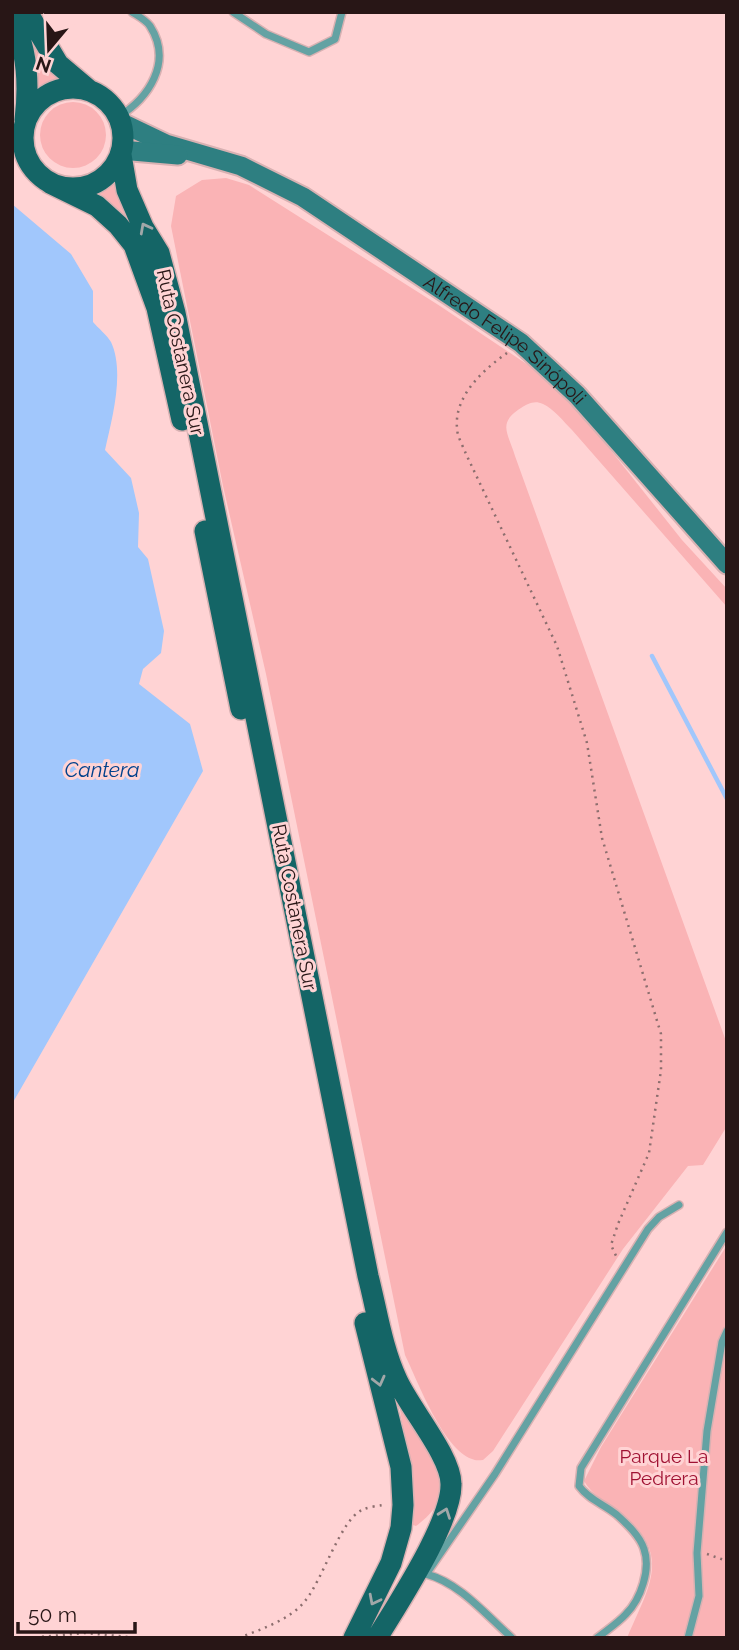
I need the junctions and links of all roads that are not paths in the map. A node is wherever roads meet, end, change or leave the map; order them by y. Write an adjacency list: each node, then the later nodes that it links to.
1 (27, 12): 6 (main road)
2 (132, 12): 7 (lane)
3 (233, 12): 4 (lane)
4 (342, 12)
5 (12, 20): 8 (main road, Ruta Costanera Sur)
6 (90, 92): 7 (main road); 8 (main road)
7 (119, 120): 9 (main road, Ruta Costanera Sur); 10 (street)
8 (24, 127): 11 (main road, Ruta Costanera Sur)
9 (121, 153): 10 (street); 11 (main road); 17 (main road, Ruta Costanera Sur, one-way to 9)
10 (242, 166): 12 (street, Alfredo Felipe Sinópoli)
11 (50, 183): 16 (main road, Ruta Costanera Sur, one-way to 16)
12 (727, 564)
13 (679, 1205): 17 (lane)
14 (727, 1232): 21 (lane)
15 (727, 1331): 22 (lane)
16 (391, 1563): 17 (lane); 18 (main road, Ruta Costanera Sur, one-way to 18)
17 (422, 1572): 19 (main road, Ruta Costanera Sur); 20 (lane)
18 (354, 1638)
19 (377, 1638)
20 (512, 1638)
21 (597, 1638)
22 (688, 1638)

